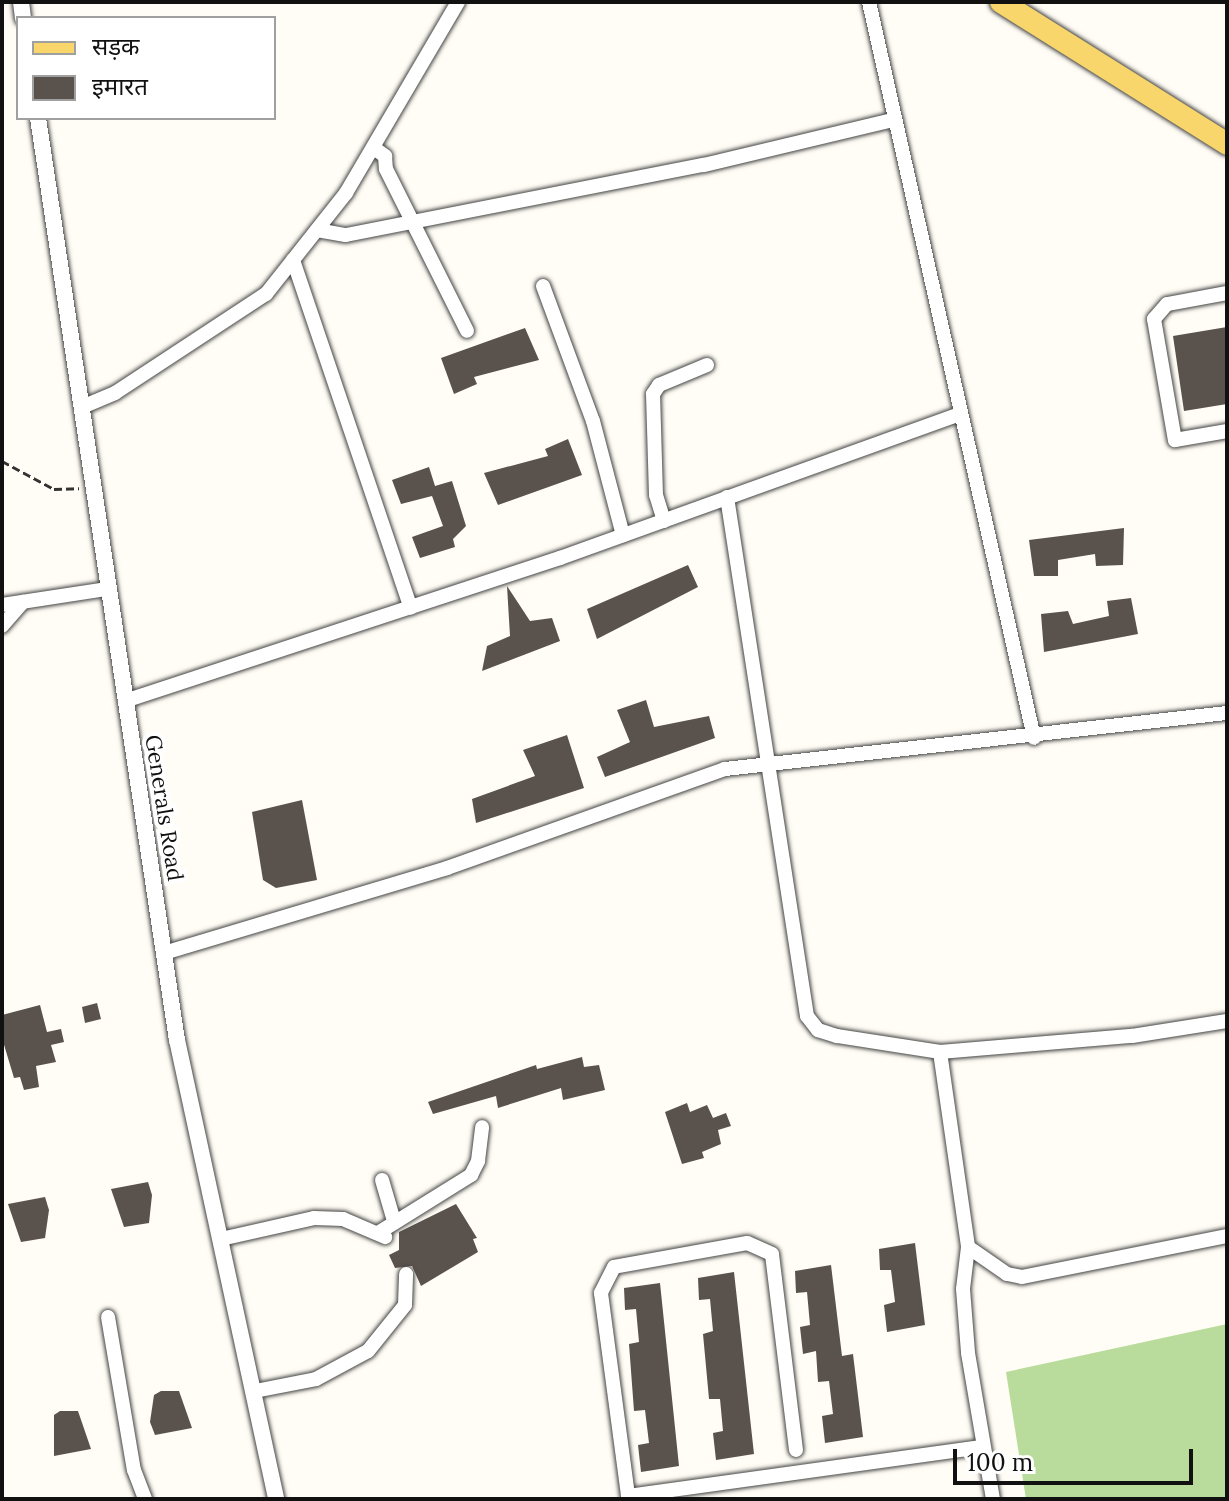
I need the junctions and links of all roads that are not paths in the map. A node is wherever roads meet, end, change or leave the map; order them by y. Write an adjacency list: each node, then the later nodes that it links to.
1 (458, 2): 7 (street)
2 (869, 2): 5 (street)
3 (1014, 5): 6 (main road)
4 (38, 120): 15 (street, Generals Road)
5 (893, 120): 8 (street); 16 (street)
6 (1227, 144)
7 (374, 148): 8 (street); 9 (street)
8 (416, 221): 9 (street); 13 (street)
9 (317, 230): 10 (street)
10 (293, 260): 15 (street); 24 (street)
11 (543, 286): 20 (street)
12 (1227, 293): 17 (street)
13 (467, 331)
14 (707, 365): 19 (street)
15 (82, 407): 21 (street, Generals Road)
16 (960, 414): 18 (street); 28 (street)
17 (1227, 431)
18 (727, 497): 19 (street); 29 (street)
19 (664, 521): 20 (street)
20 (623, 535): 24 (street)
21 (106, 589): 22 (street); 26 (street, Generals Road)
22 (23, 602): 23 (street); 25 (street)
23 (2, 605)
24 (411, 608): 26 (street)
25 (2, 626)
26 (125, 701): 30 (street, Generals Road)
27 (1227, 713): 28 (street)
28 (1034, 738): 29 (street)
29 (767, 764): 30 (street); 32 (street)
30 (164, 953): 37 (street, Generals Road)
31 (1227, 1021): 32 (street)
32 (940, 1052): 38 (street)
33 (482, 1127): 35 (street)
34 (382, 1180): 35 (street)
35 (394, 1221): 37 (street)
36 (1227, 1236): 38 (street)
37 (221, 1239): 41 (street, Generals Road)
38 (968, 1247): 42 (street)
39 (406, 1274): 41 (street)
40 (108, 1317): 44 (street)
41 (255, 1391): 45 (street, Generals Road)
42 (982, 1447): 43 (street); 46 (street)
43 (796, 1450)
44 (145, 1499)
45 (276, 1499)
46 (993, 1499)

